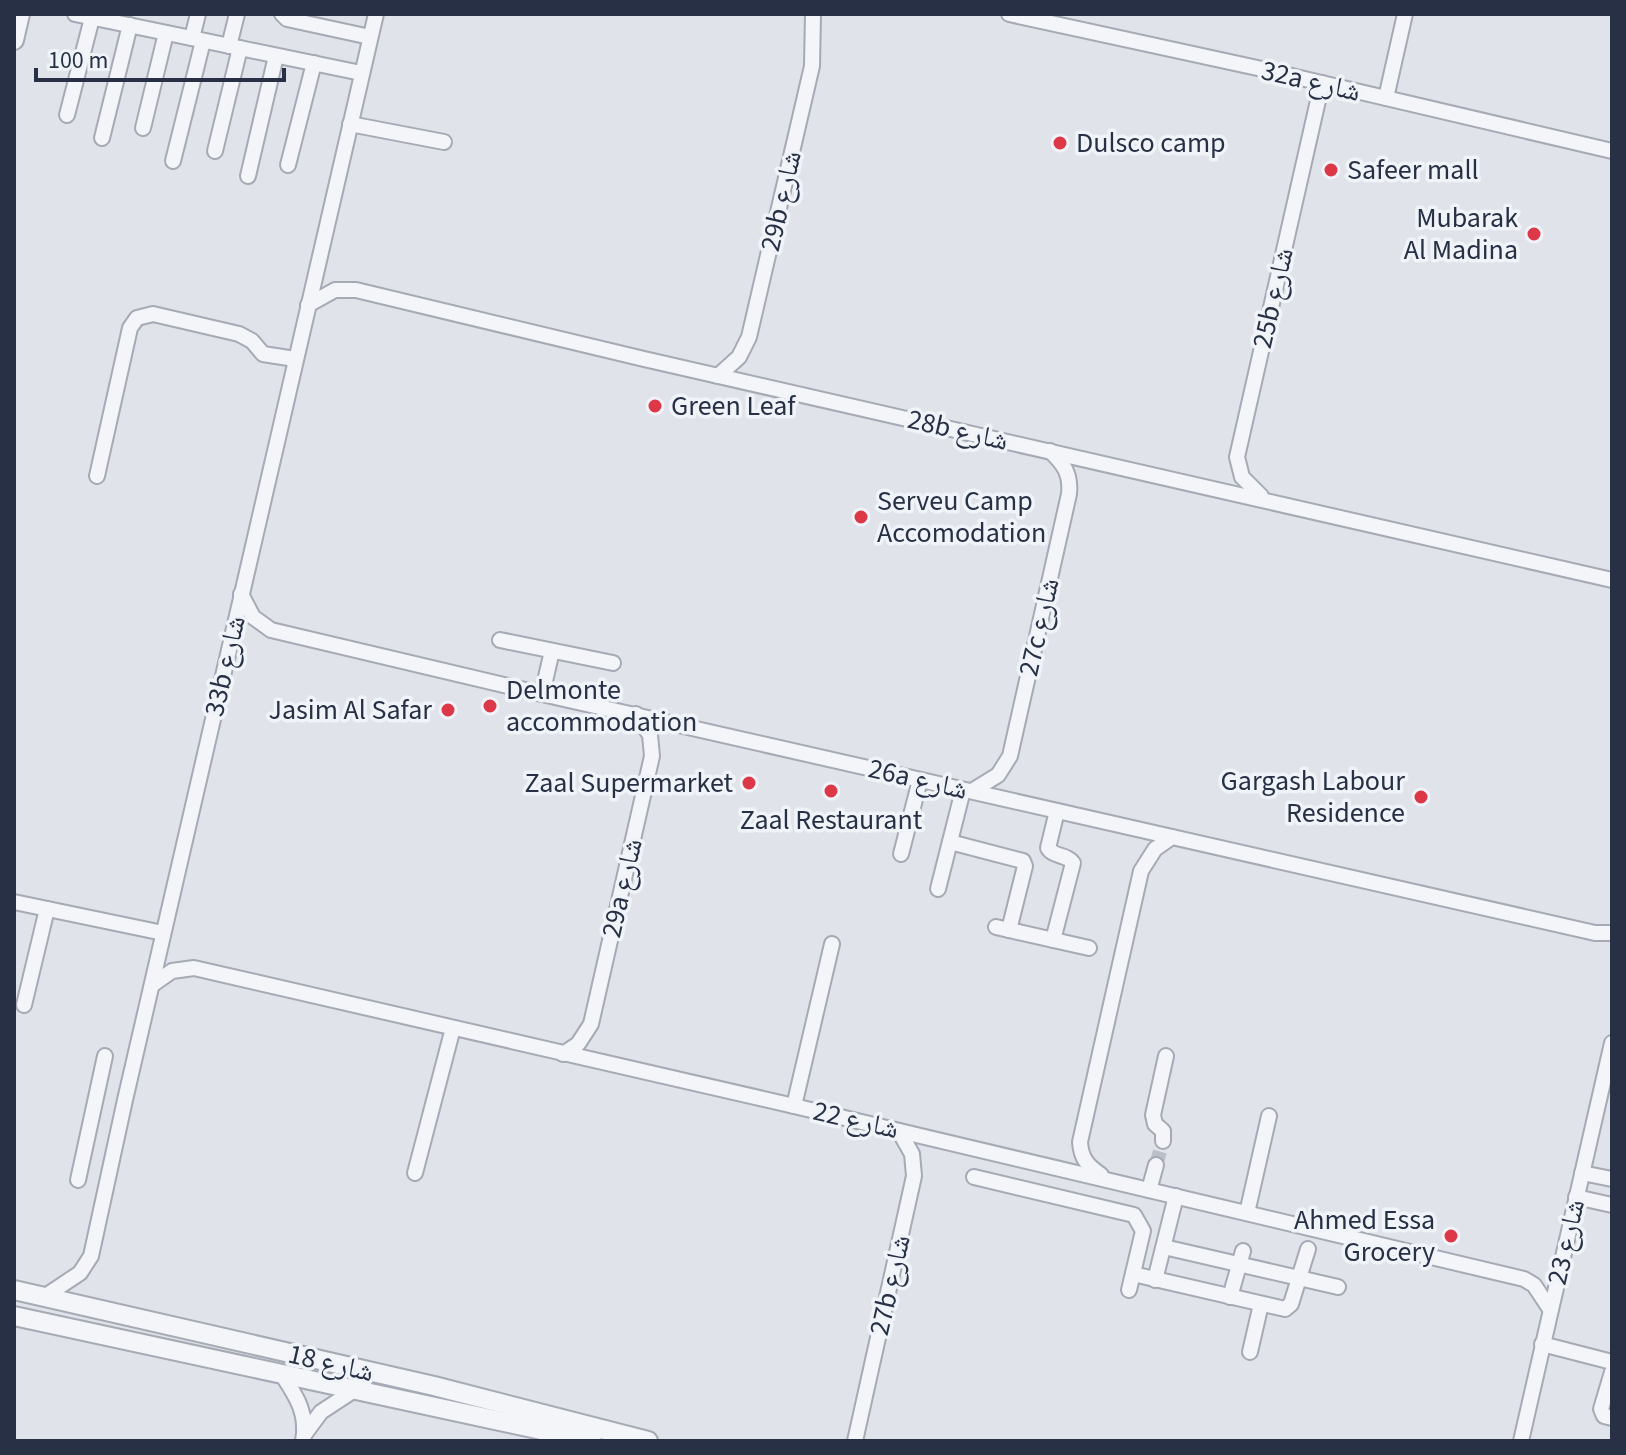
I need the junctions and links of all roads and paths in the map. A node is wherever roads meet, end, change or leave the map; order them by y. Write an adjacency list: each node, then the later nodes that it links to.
1 (20, 14): 14 (street)
2 (75, 14): 10 (street)
3 (198, 14): 16 (street)
4 (237, 14): 17 (street)
5 (282, 14): 11 (street)
6 (376, 14): 15 (street, 33b شارع)
7 (813, 14): 35 (street, 29b شارع)
8 (1009, 14): 21 (street, 32a شارع)
9 (1405, 14): 22 (street)
10 (92, 18): 12 (street); 23 (street)
11 (317, 20): 15 (street)
12 (130, 25): 13 (street); 26 (street)
13 (166, 33): 16 (street); 25 (street)
14 (15, 35)
15 (370, 37): 20 (street, 33b شارع)
16 (198, 39): 17 (street); 30 (street)
17 (234, 47): 18 (street); 28 (street)
18 (276, 56): 19 (street); 32 (street)
19 (314, 63): 20 (street); 31 (street)
20 (361, 73): 24 (street, 33b شارع)
21 (1322, 83): 22 (street, 32a شارع); 38 (street, 25b شارع)
22 (1386, 98): 29 (street, 32a شارع)
23 (67, 115)
24 (350, 124): 27 (street); 33 (street, 33b شارع)
25 (143, 128)
26 (102, 138)
27 (444, 142)
28 (215, 151)
29 (1612, 151)
30 (173, 161)
31 (288, 165)
32 (248, 176)
33 (308, 305): 34 (street, 33b شارع); 35 (street, 28b شارع)
34 (295, 359): 37 (street); 40 (street, 33b شارع)
35 (718, 376): 36 (street, 28b شارع)
36 (1050, 451): 38 (street, 28b شارع); 47 (street, 27c شارع)
37 (97, 476)
38 (1268, 500): 39 (street, 28b شارع)
39 (1612, 580)
40 (241, 594): 44 (street, 26a شارع); 55 (street, 33b شارع)
41 (500, 640): 42 (street)
42 (552, 651): 43 (street); 44 (street)
43 (613, 663)
44 (542, 694): 45 (street, 26a شارع)
45 (636, 714): 46 (street, 26a شارع); 64 (street, 29a شارع)
46 (920, 780): 47 (street, 26a شارع); 51 (street)
47 (967, 790): 48 (street, 26a شارع); 50 (street)
48 (1057, 811): 49 (street, 26a شارع); 57 (street)
49 (1172, 837): 56 (street, 26a شارع); 79 (street)
50 (950, 842): 52 (street); 57 (street)
51 (901, 854)
52 (938, 889)
53 (14, 902): 54 (street)
54 (47, 909): 55 (street); 61 (street)
55 (163, 933): 60 (street, 33b شارع)
56 (1612, 933)
57 (1053, 940): 59 (street)
58 (832, 944): 67 (street)
59 (1089, 948)
60 (152, 985): 62 (street, شارع 22); 70 (street, 33b شارع)
61 (24, 1005)
62 (453, 1028): 64 (street, شارع 22); 74 (street)
63 (1612, 1043): 75 (street, شارع 23)
64 (563, 1054): 67 (street, شارع 22)
65 (105, 1056): 69 (street)
66 (1166, 1056): 72 (street)
67 (794, 1106): 71 (street, شارع 22)
68 (1269, 1116): 84 (street)
69 (92, 1117): 70 (street); 78 (street)
70 (120, 1123): 94 (street, 33b شارع)
71 (899, 1131): 79 (street, شارع 22); 109 (street, 27b شارع)
72 (1163, 1141)
73 (1156, 1165): 80 (street)
74 (415, 1173)
75 (1582, 1173): 77 (street); 82 (street, شارع 23)
76 (974, 1177): 88 (street)
77 (1612, 1179)
78 (78, 1180)
79 (1108, 1180): 80 (street, شارع 22)
80 (1149, 1190): 81 (street, شارع 22)
81 (1176, 1196): 84 (street, شارع 22); 85 (street)
82 (1576, 1197): 83 (street); 97 (street, شارع 23)
83 (1612, 1205)
84 (1247, 1213): 97 (street, شارع 22)
85 (1164, 1247): 87 (street); 90 (street)
86 (1308, 1249): 89 (street)
87 (1241, 1258): 89 (street); 95 (street)
88 (1133, 1274): 90 (street); 93 (street)
89 (1299, 1278): 91 (street); 96 (street)
90 (1155, 1280): 95 (street)
91 (1338, 1287)
92 (14, 1290): 94 (street, شارع 18)
93 (1129, 1290)
94 (44, 1297): 108 (street, شارع 18)
95 (1230, 1297): 96 (street)
96 (1261, 1304): 100 (street)
97 (1550, 1309): 99 (street, شارع 23)
98 (14, 1316): 103 (street, شارع 18)
99 (1542, 1344): 101 (street); 110 (street, شارع 23)
100 (1250, 1352)
101 (1612, 1362)
102 (1612, 1372): 105 (street)
103 (283, 1376): 104 (street, شارع 18); 106 (street)
104 (353, 1391): 106 (street); 107 (street, شارع 18)
105 (1612, 1418)
106 (303, 1438)
107 (592, 1441)
108 (648, 1441)
109 (855, 1441)
110 (1521, 1441)

